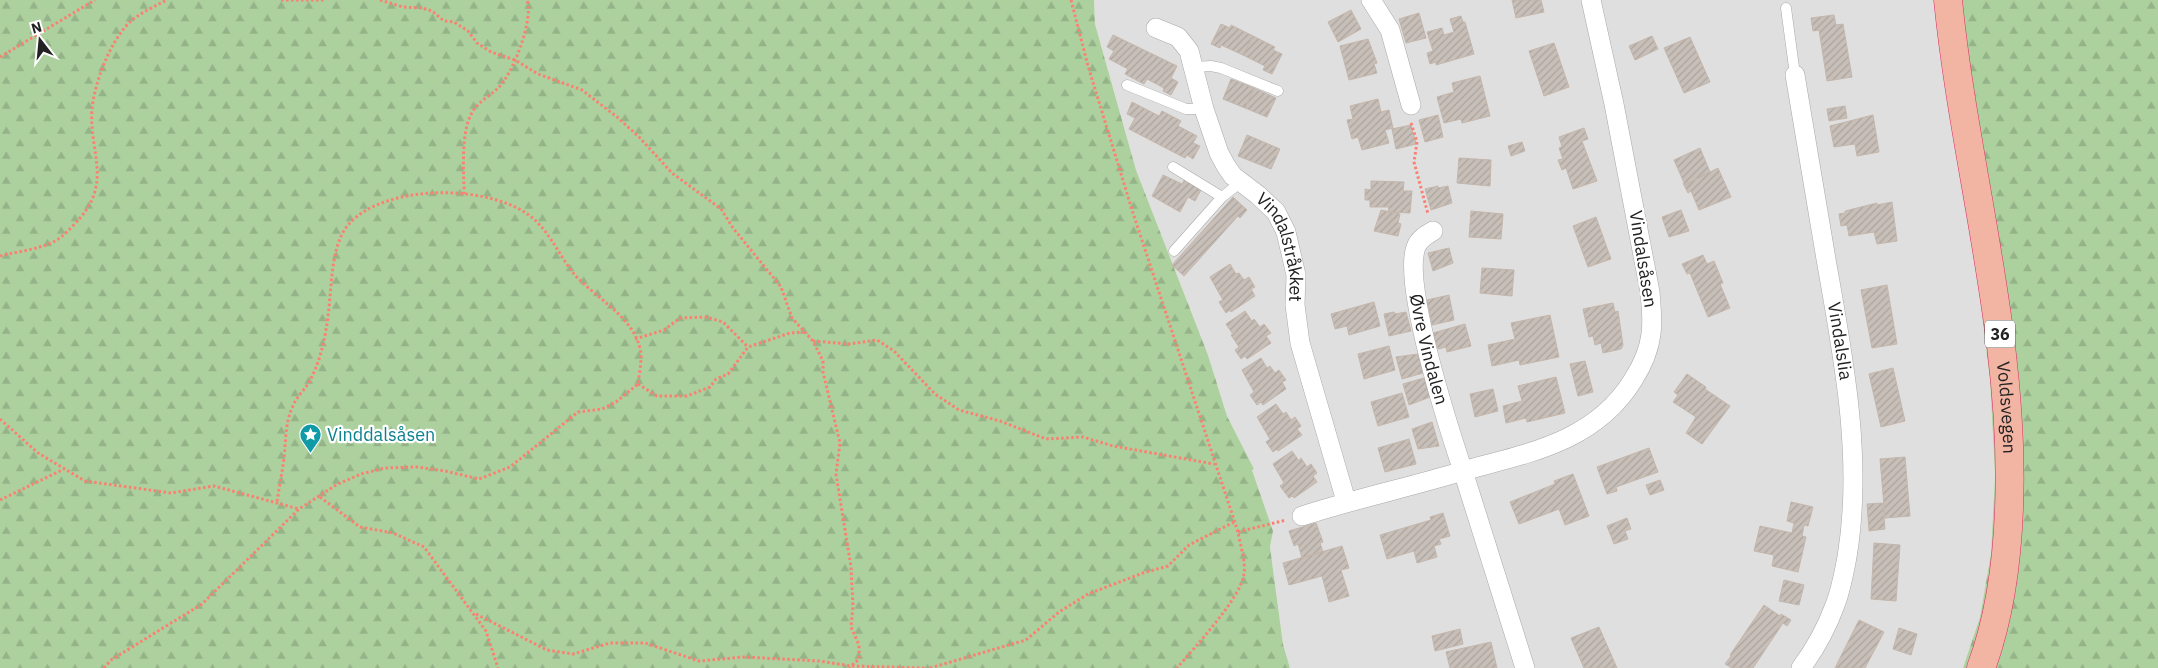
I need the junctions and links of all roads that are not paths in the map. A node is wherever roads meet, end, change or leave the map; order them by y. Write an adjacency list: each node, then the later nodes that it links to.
1 (1371, 0): 10 (street)
2 (1591, 0): 17 (street, Vindalsåsen)
3 (1948, 0): 22 (highway, Voldsvegen / 36)
4 (1786, 8): 7 (lane, Vindalslia)
5 (1156, 28): 6 (street, Vindalstråkket)
6 (1194, 67): 9 (lane); 11 (street, Vindalstråkket)
7 (1795, 75): 21 (street, Vindalslia)
8 (1127, 85): 11 (lane)
9 (1278, 91)
10 (1411, 105)
11 (1204, 109): 13 (street, Vindalstråkket)
12 (1173, 167): 14 (lane)
13 (1241, 182): 14 (lane); 18 (street, Vindalstråkket)
14 (1222, 197): 16 (lane)
15 (1432, 231): 17 (street, Øvre Vindalen)
16 (1174, 251)
17 (1463, 471): 18 (street, Vindalsåsen); 20 (street)
18 (1346, 502): 19 (street, Vindalsåsen)
19 (1302, 516)
20 (1525, 668)
21 (1801, 668)
22 (1981, 668)

